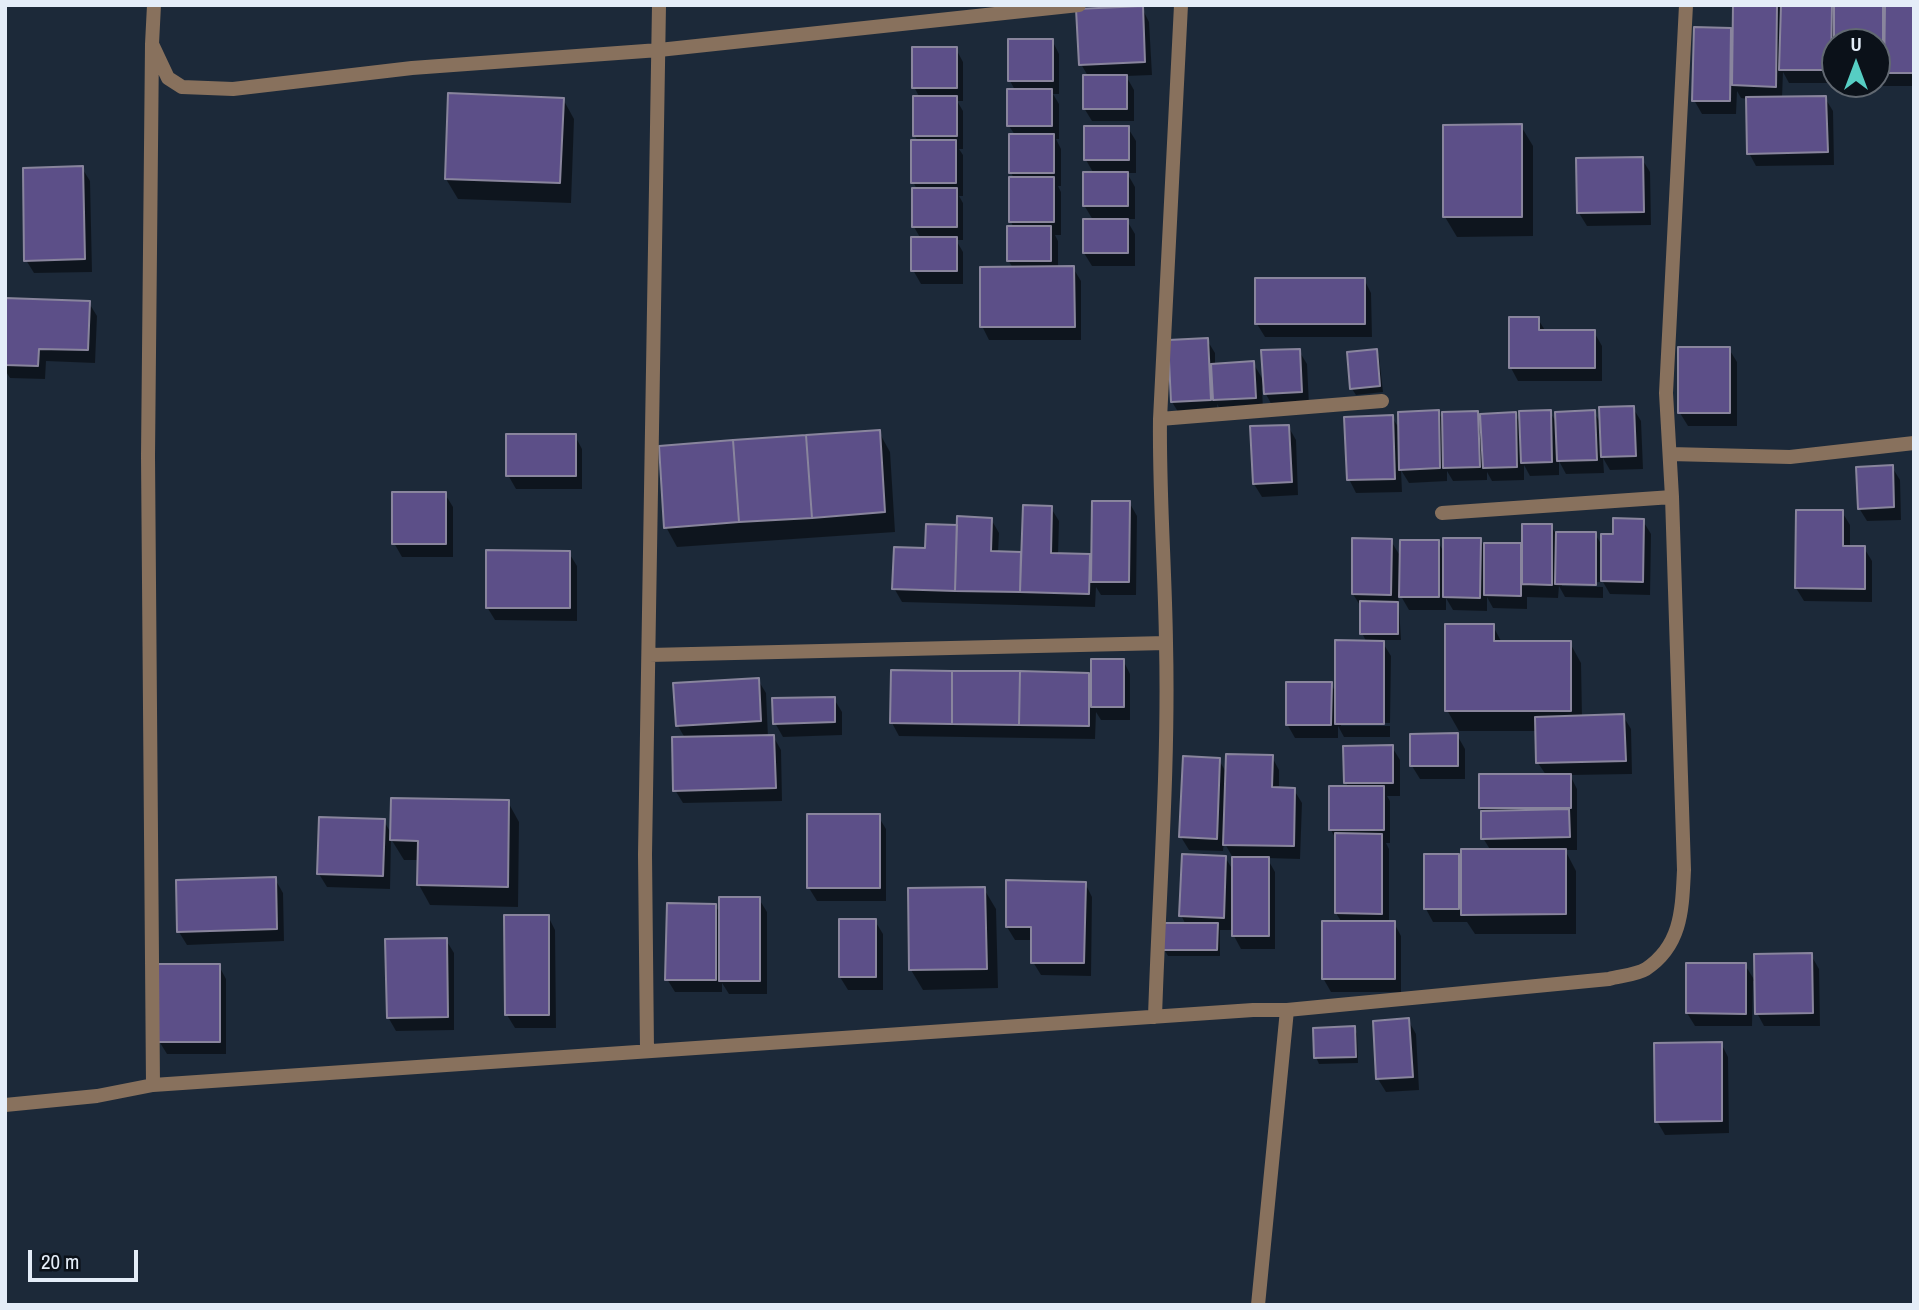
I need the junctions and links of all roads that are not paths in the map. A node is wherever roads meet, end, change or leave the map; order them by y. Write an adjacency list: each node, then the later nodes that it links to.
1 (154, 5): 6 (street)
2 (659, 5): 7 (street)
3 (1079, 5): 7 (street)
4 (1181, 5): 9 (street)
5 (1686, 5): 11 (street)
6 (152, 44): 7 (street); 19 (street)
7 (659, 50): 15 (street)
8 (1382, 401): 9 (street)
9 (1160, 419): 14 (street)
10 (1914, 443): 11 (street)
11 (1670, 454): 12 (street)
12 (1672, 497): 13 (street); 16 (street)
13 (1442, 513)
14 (1166, 643): 15 (street); 17 (street)
15 (649, 655): 18 (street)
16 (1287, 1010): 17 (street); 21 (street)
17 (1155, 1017): 18 (street)
18 (647, 1050): 19 (street)
19 (153, 1085): 20 (street)
20 (5, 1105)
21 (1258, 1305)

